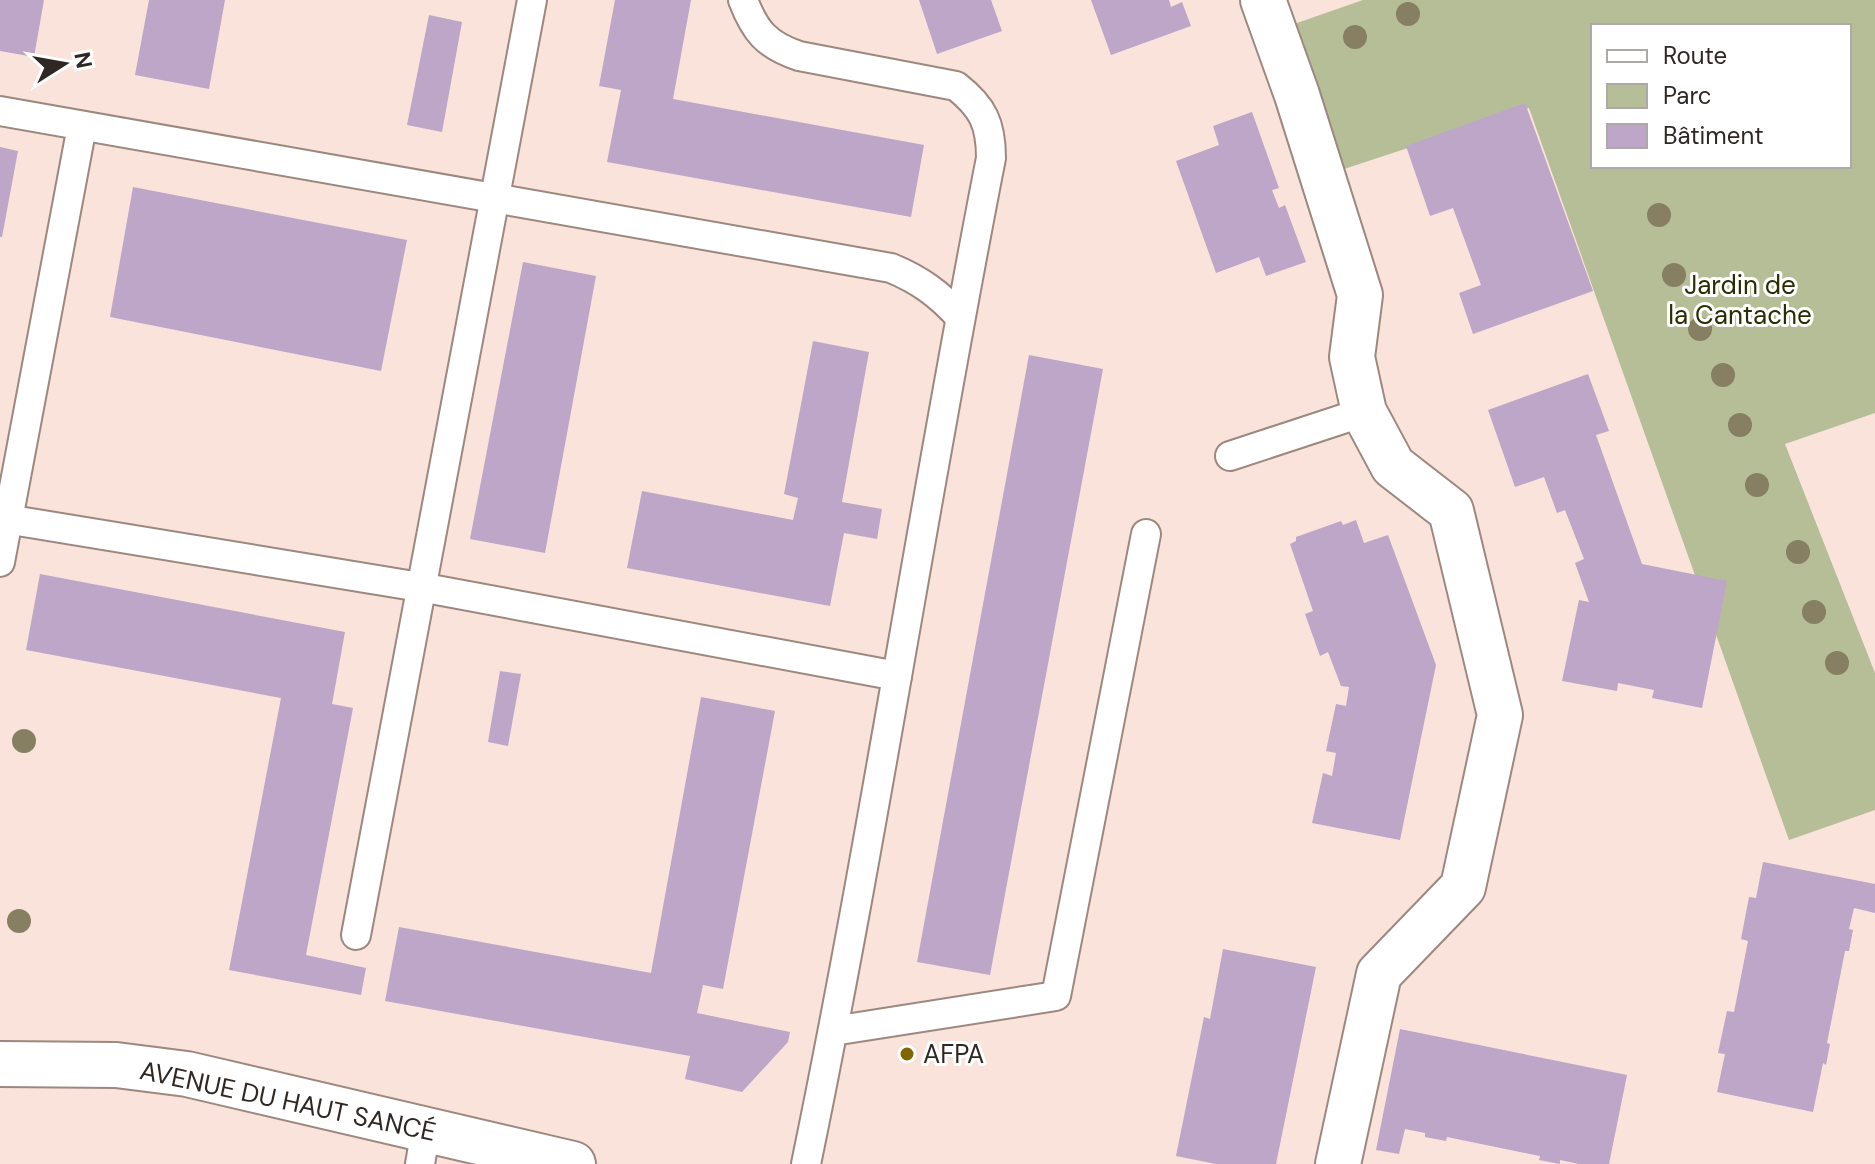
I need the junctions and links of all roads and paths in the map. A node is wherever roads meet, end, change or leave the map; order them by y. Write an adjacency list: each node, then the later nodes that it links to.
1 (532, 0): 6 (lane)
2 (743, 0): 7 (lane)
3 (1263, 0): 8 (street)
4 (0, 111): 5 (lane)
5 (82, 126): 6 (lane); 10 (lane)
6 (496, 198): 7 (lane); 13 (lane)
7 (960, 317): 14 (lane)
8 (1364, 412): 9 (lane); 21 (street)
9 (1230, 456)
10 (4, 519): 12 (lane); 13 (lane)
11 (1146, 534): 16 (lane)
12 (0, 562)
13 (420, 587): 14 (lane); 15 (lane)
14 (897, 676): 16 (lane)
15 (356, 935)
16 (833, 1031): 20 (lane)
17 (0, 1064): 18 (street, AVENUE DU HAUT SANCÉ)
18 (423, 1147): 19 (street, AVENUE DU HAUT SANCÉ)
19 (573, 1164)
20 (806, 1164)
21 (1338, 1164)

